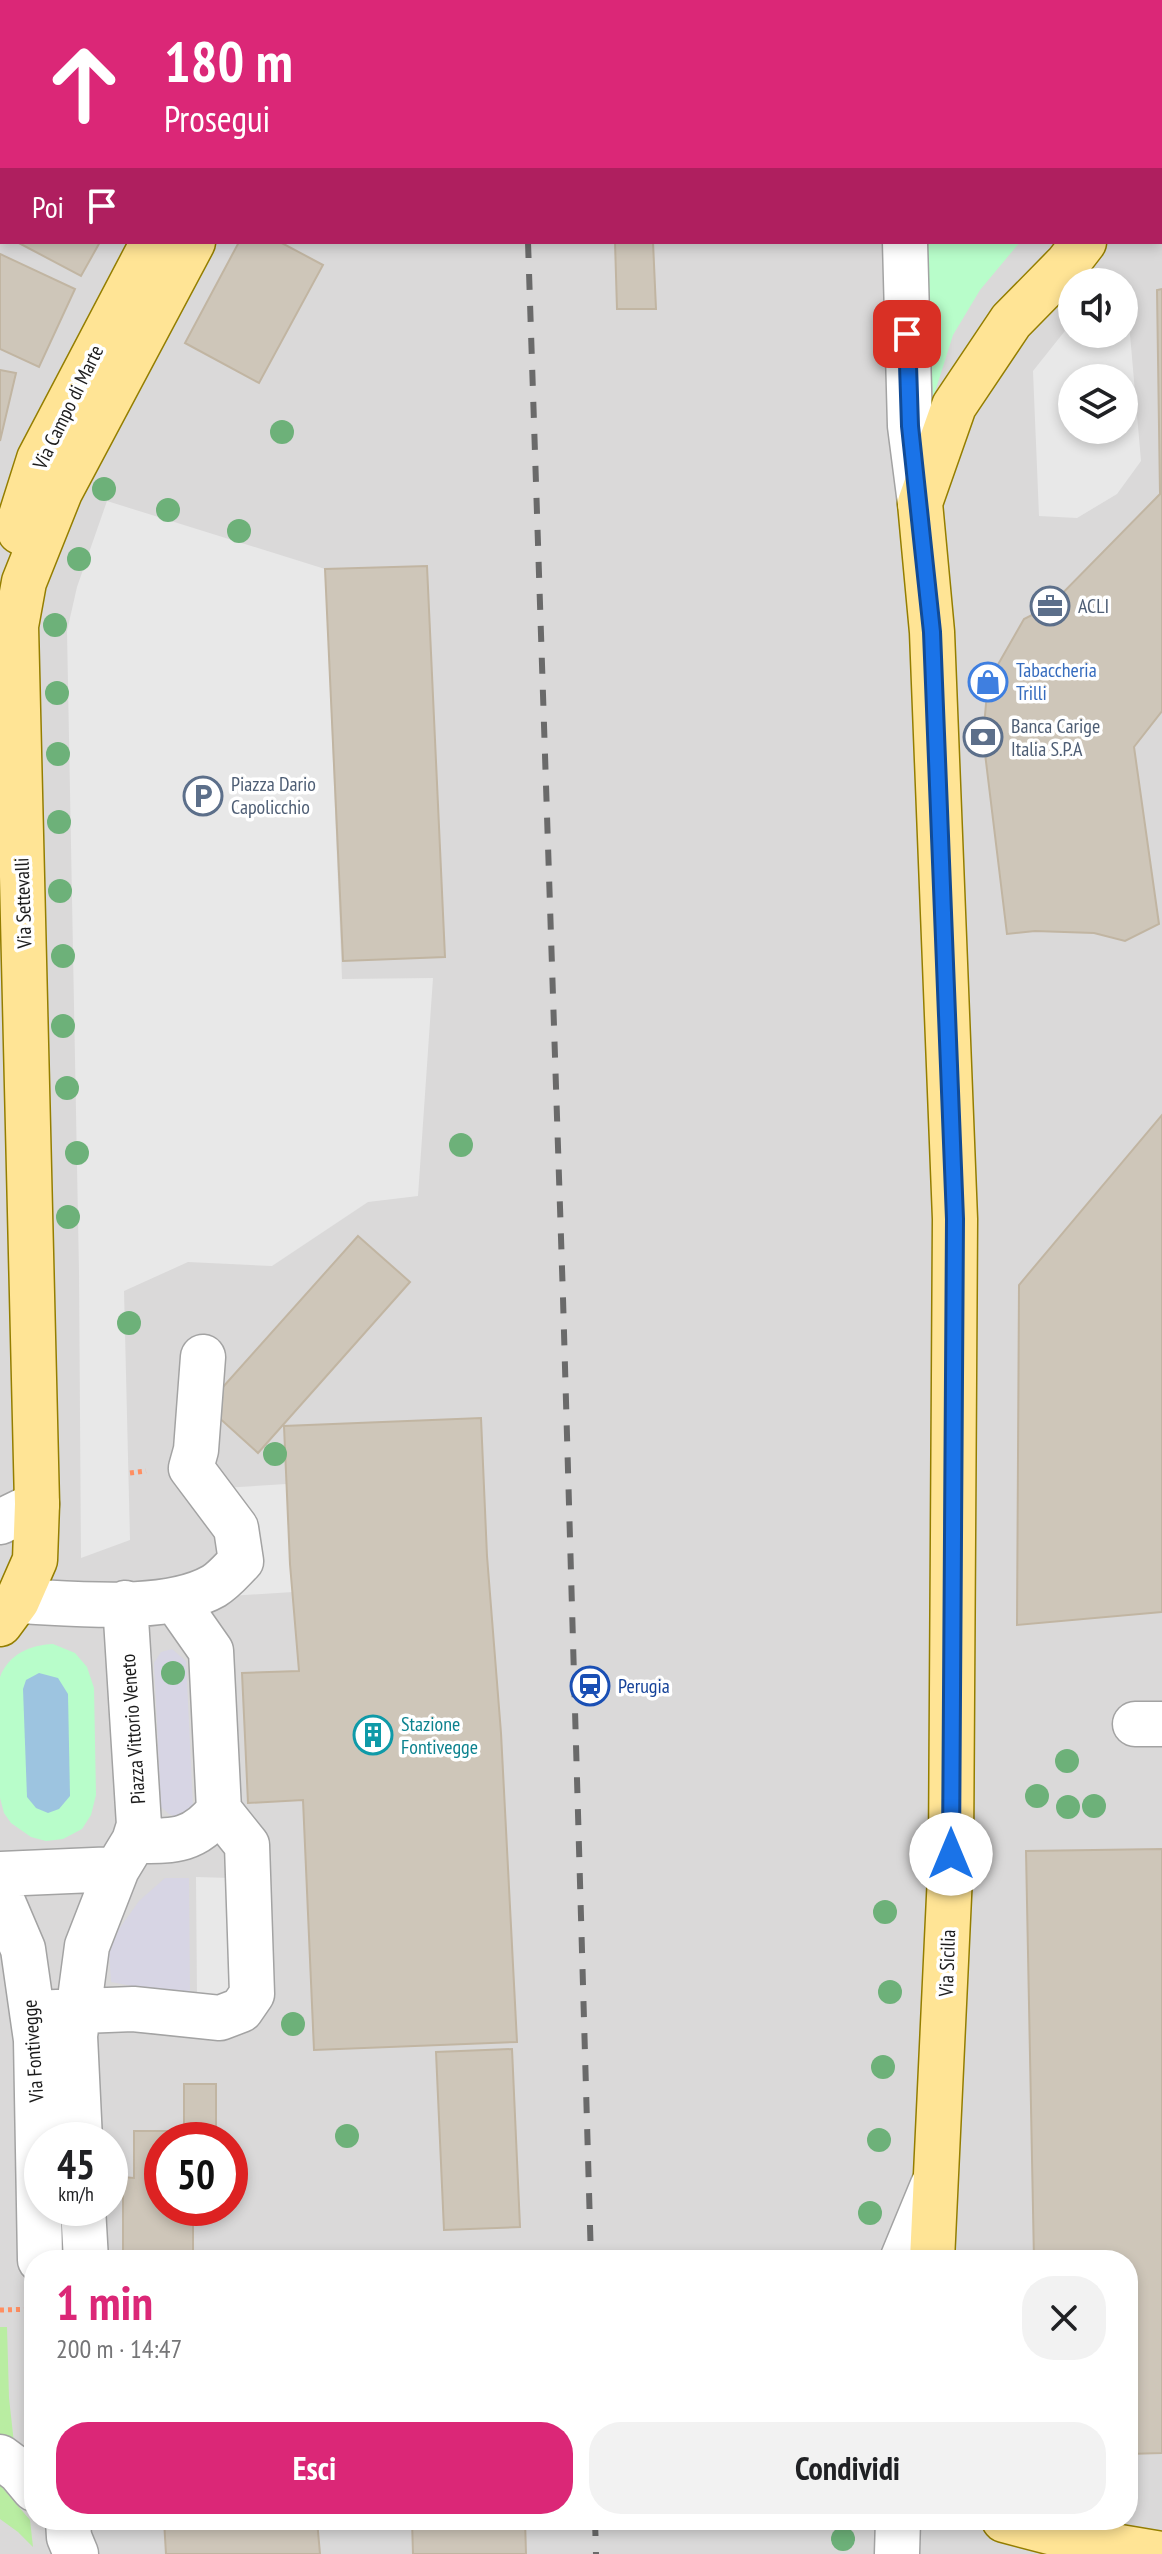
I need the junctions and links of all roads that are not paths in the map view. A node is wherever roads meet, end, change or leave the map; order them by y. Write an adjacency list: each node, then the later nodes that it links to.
1 (152, 244): 6 (main road, Via Campo di Marte)
2 (192, 244): 7 (main road, Via Settevalli)
3 (905, 244): 5 (street)
4 (1082, 249): 5 (main road)
5 (920, 503): 20 (main road, Via Sicilia)
6 (10, 520): 7 (main road, Via Campo di Marte)
7 (24, 582): 9 (main road, Via Settevalli)
8 (203, 1357): 10 (street)
9 (19, 1513): 12 (main road, Via Settevalli)
10 (176, 1601): 11 (street); 13 (street)
11 (125, 1603): 12 (street); 14 (street, Piazza Vittorio Veneto)
12 (8, 1613)
13 (219, 1810): 14 (street); 17 (street)
14 (125, 1855): 15 (street); 17 (street, Via Fontivegge)
15 (0, 1874)
16 (0, 1895): 18 (street, Via Fontivegge)
17 (78, 2012): 18 (street); 19 (street, Via Fontivegge)
18 (32, 2013): 22 (street, Via Fontivegge)
19 (79, 2122)
20 (937, 2176): 24 (street); 25 (main road, Via Sicilia)
21 (84, 2226): 23 (street)
22 (40, 2250)
23 (85, 2250)
24 (906, 2250)
25 (933, 2250)
26 (0, 2457): 27 (street)
27 (24, 2477)
28 (898, 2530): 30 (street)
29 (1042, 2530): 31 (main road)
30 (897, 2554)
31 (1162, 2554)

